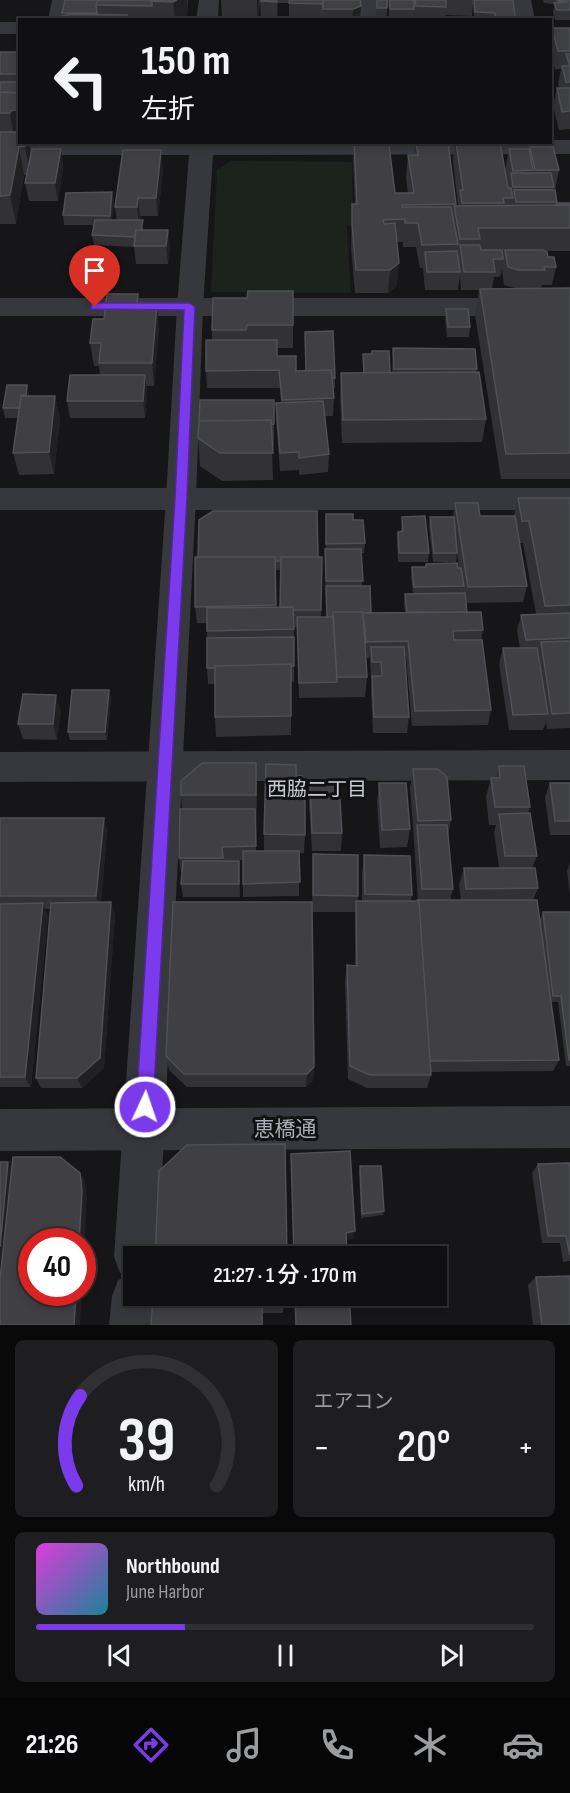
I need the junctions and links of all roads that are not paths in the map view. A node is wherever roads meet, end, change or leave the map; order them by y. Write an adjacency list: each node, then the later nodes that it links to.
1 (63, 0): 5 (street)
2 (209, 0): 6 (street)
3 (369, 0): 7 (street)
4 (521, 0): 8 (street)
5 (59, 18)
6 (207, 18)
7 (370, 18)
8 (524, 18)
9 (0, 28): 10 (street)
10 (18, 28)
11 (470, 144): 14 (street)
12 (35, 145): 13 (street); 15 (street)
13 (202, 145): 14 (street); 17 (street)
14 (381, 145)
15 (0, 148)
16 (0, 307): 17 (street)
17 (190, 307): 18 (street); 19 (street)
18 (570, 307)
19 (181, 498): 20 (street); 21 (street); 24 (street)
20 (0, 499)
21 (570, 499)
22 (570, 765): 24 (street)
23 (0, 767): 24 (street)
24 (165, 767): 27 (street)
25 (570, 1127): 27 (street, 恵橋通)
26 (0, 1130): 27 (street, 恵橋通)
27 (143, 1130): 28 (street)
28 (137, 1246)
29 (133, 1306): 30 (street)
30 (132, 1325)

